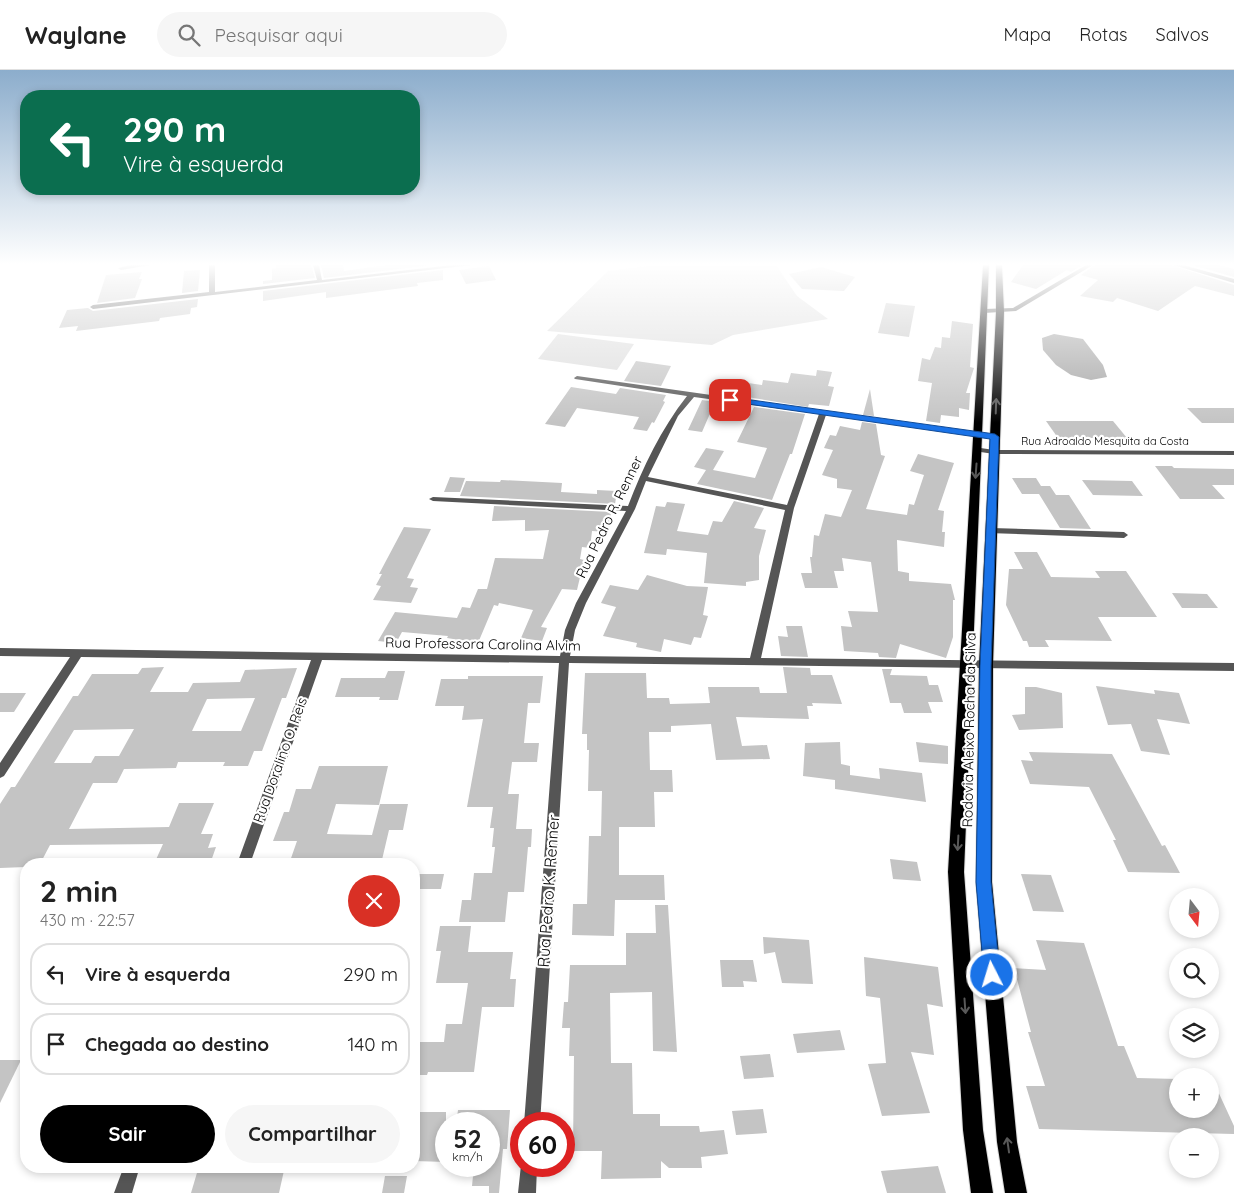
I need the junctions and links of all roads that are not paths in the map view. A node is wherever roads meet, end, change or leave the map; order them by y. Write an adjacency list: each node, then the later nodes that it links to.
1 (984, 317): 6 (main road, Rodovia Aleixo Rocha da Silva)
2 (1000, 317): 7 (main road, Rodovia Aleixo Rocha da Silva, one-way to 2)
3 (577, 378): 4 (street)
4 (692, 394): 5 (street); 11 (street, Rua Pedro R. Renner)
5 (823, 412): 6 (street); 13 (street)
6 (978, 434): 7 (street); 8 (main road, Rodovia Aleixo Rocha da Silva)
7 (995, 437): 9 (main road, Rodovia Aleixo Rocha da Silva)
8 (977, 450): 9 (street, Rua Adroaldo Mesquita da Costa); 22 (main road, Rodovia Aleixo Rocha da Silva, one-way to 22)
9 (994, 452): 10 (street, Rua Adroaldo Mesquita da Costa); 15 (main road, Rodovia Aleixo Rocha da Silva)
10 (1234, 453)
11 (643, 478): 13 (street); 14 (street, Rua Pedro R. Renner)
12 (433, 499): 14 (street)
13 (790, 508): 21 (street)
14 (631, 510): 20 (street, Rua Pedro R. Renner)
15 (991, 531): 16 (street); 23 (main road, Rodovia Aleixo Rocha da Silva)
16 (1124, 534)
17 (0, 652): 18 (street, Rua Professora Carolina Alvim)
18 (78, 653): 19 (street, Rua Professora Carolina Alvim); 25 (street)
19 (318, 656): 20 (street, Rua Professora Carolina Alvim); 26 (street, Rua Doralino O. Reis)
20 (564, 659): 21 (street, Rua Professora Carolina Alvim); 27 (street, Rua Pedro K. Renner)
21 (755, 661): 22 (street, Rua Professora Carolina Alvim)
22 (966, 664): 23 (street, Rua Professora Carolina Alvim); 32 (main road, Rodovia Aleixo Rocha da Silva, one-way to 32)
23 (986, 666): 24 (street, Rua Professora Carolina Alvim); 33 (main road, Rodovia Aleixo Rocha da Silva, one-way to 23)
24 (1234, 667)
25 (0, 773)
26 (244, 858)
27 (533, 1112)
28 (129, 1173): 30 (street)
29 (528, 1177): 31 (street)
30 (122, 1193)
31 (527, 1193)
32 (982, 1193)
33 (1016, 1193)

